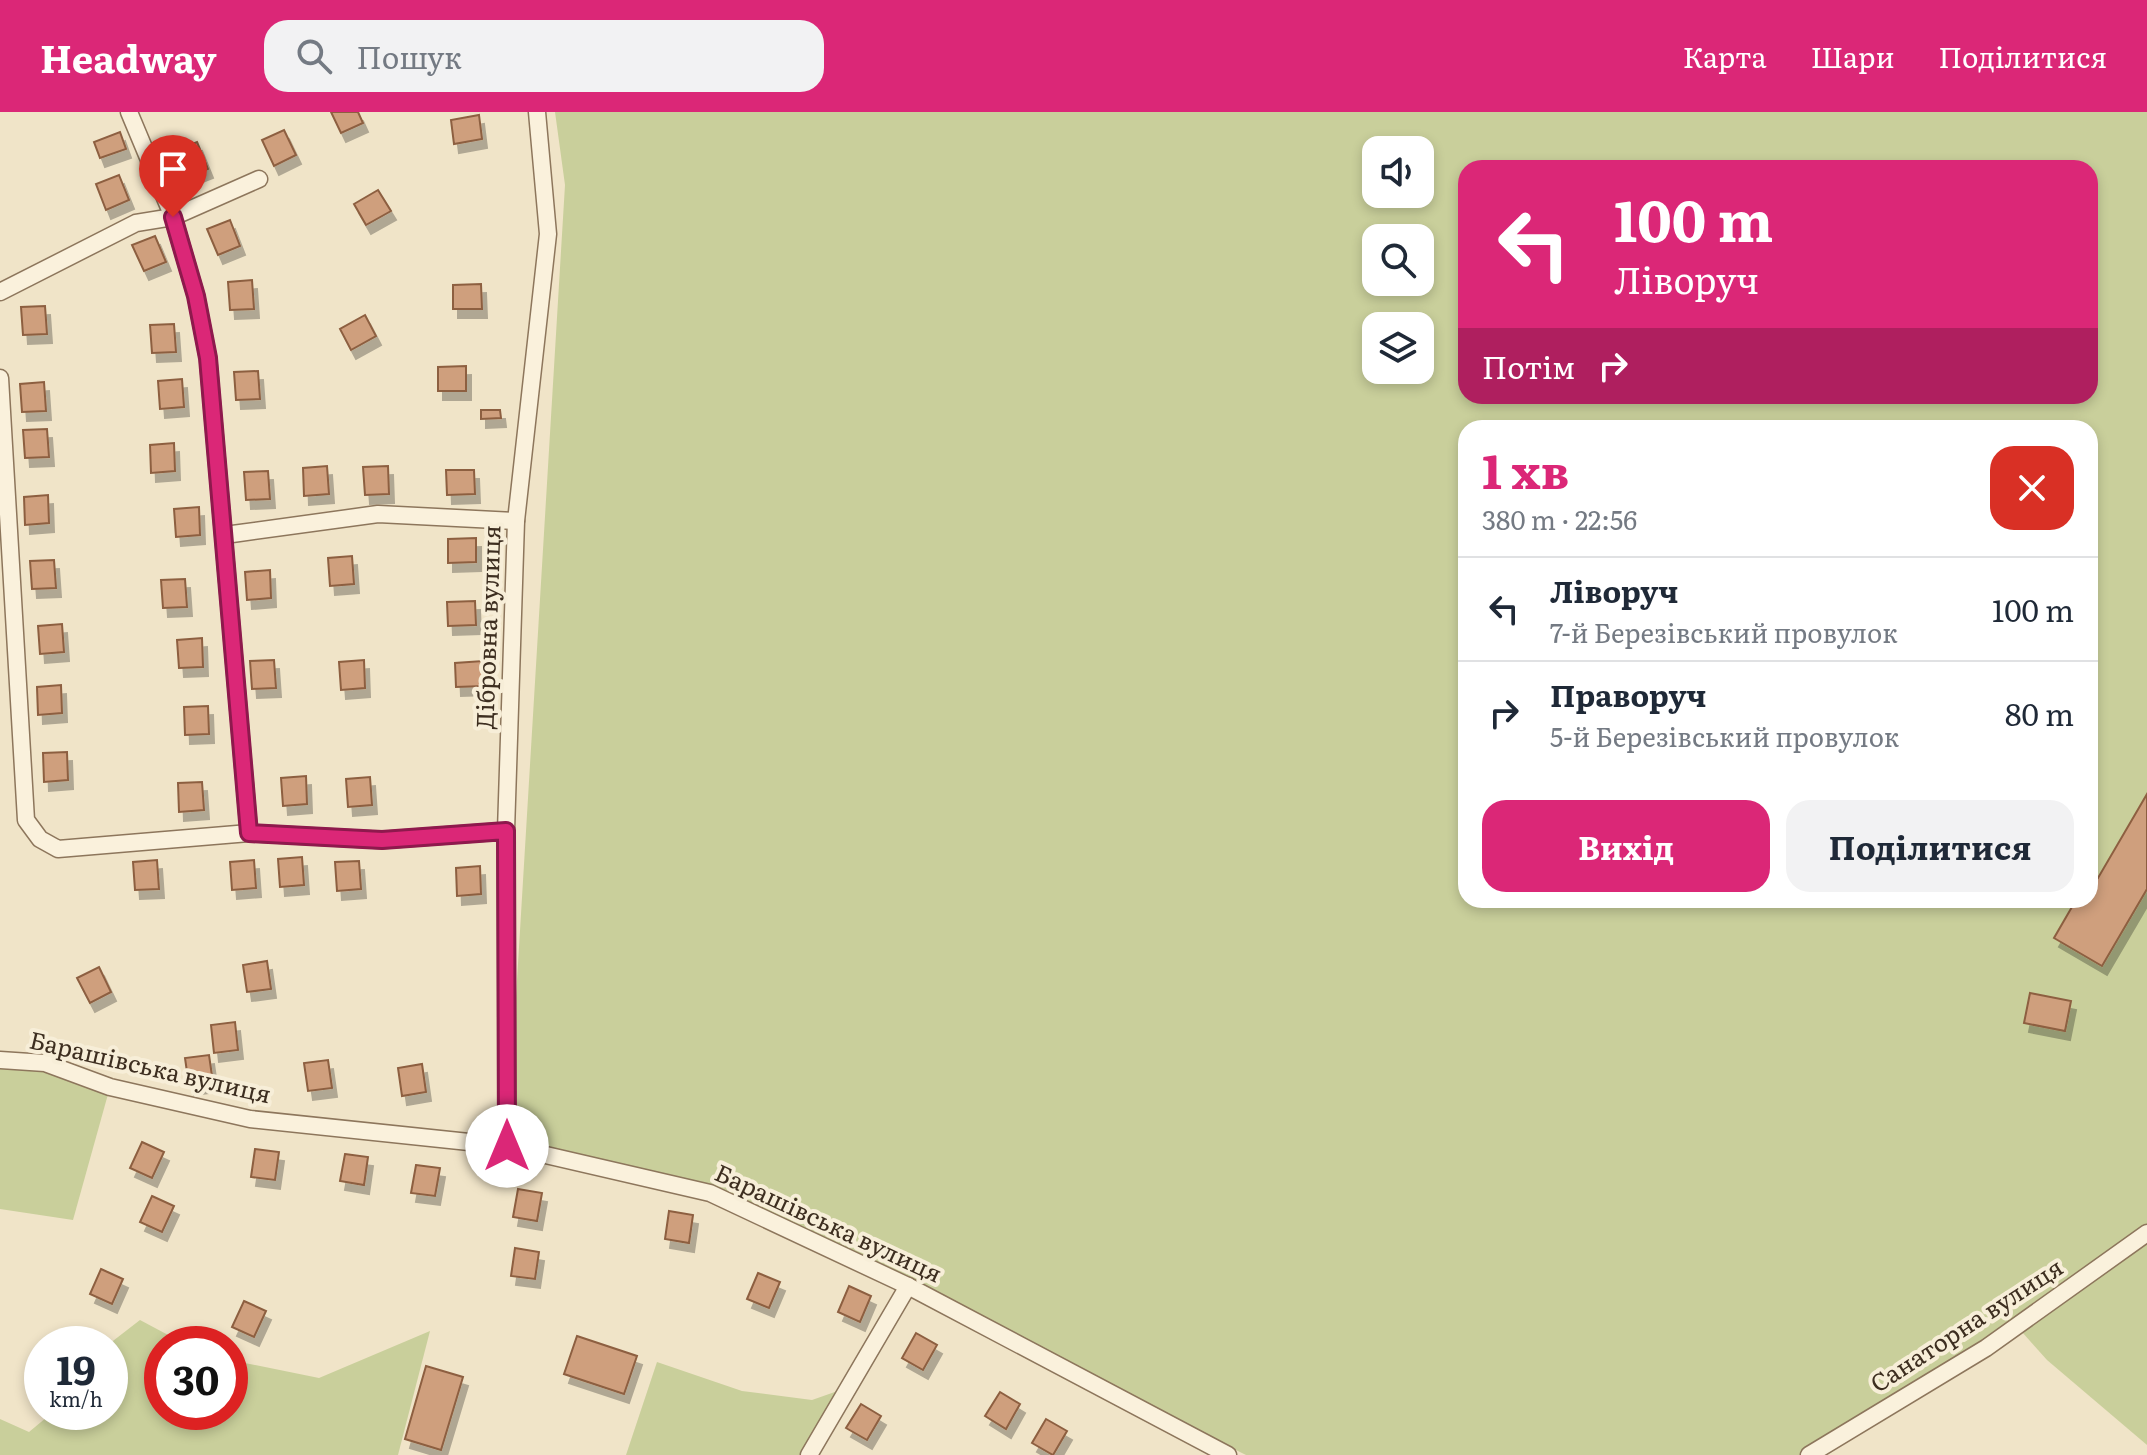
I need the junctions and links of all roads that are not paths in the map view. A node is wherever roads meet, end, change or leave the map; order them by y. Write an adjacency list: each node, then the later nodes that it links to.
1 (129, 112): 4 (street)
2 (537, 112): 7 (street, Дібровна вулиця)
3 (259, 179): 4 (street)
4 (173, 217): 5 (street); 9 (street)
5 (0, 292)
6 (0, 378): 8 (street)
7 (516, 521): 9 (street); 10 (street, Дібровна вулиця)
8 (4, 523): 11 (street)
9 (225, 535): 11 (street)
10 (506, 831): 11 (street); 13 (street, Дібровна вулиця)
11 (249, 833)
12 (0, 1060): 13 (street, Барашівська вулиця)
13 (507, 1146): 15 (street, Барашівська вулиця)
14 (2147, 1233): 18 (street, Санаторна вулиця)
15 (908, 1286): 16 (street); 17 (street, Барашівська вулиця)
16 (809, 1455)
17 (1228, 1455)
18 (1809, 1455)

